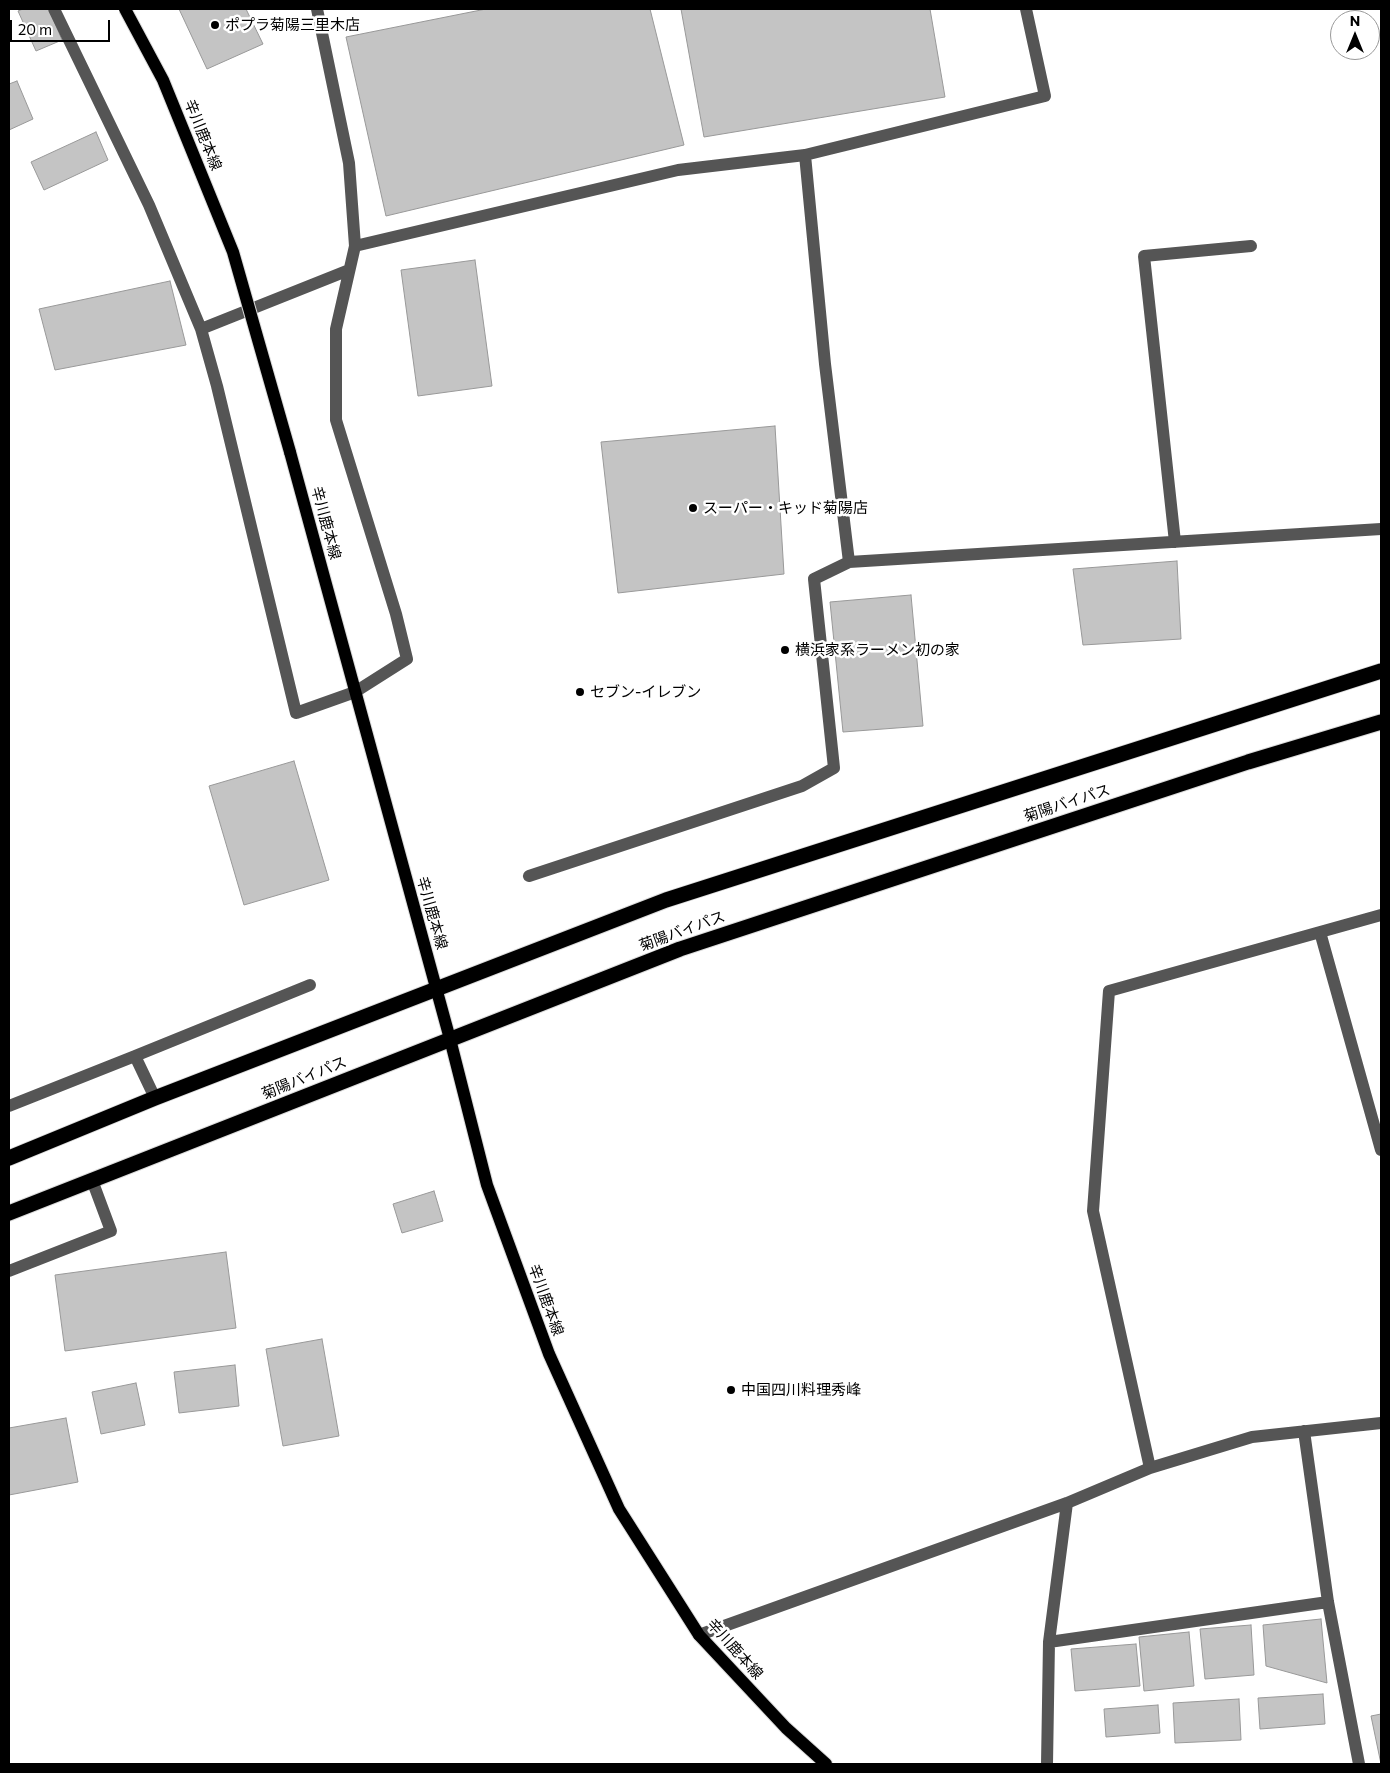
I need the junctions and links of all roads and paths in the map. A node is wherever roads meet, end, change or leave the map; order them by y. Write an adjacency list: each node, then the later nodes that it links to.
1 (54, 9): 9 (street)
2 (125, 9): 14 (main road, 辛川鹿本線, bridge)
3 (317, 9): 6 (street)
4 (1026, 9): 5 (street)
5 (805, 155): 6 (street); 12 (street)
6 (355, 246): 8 (street)
7 (1250, 246): 11 (street)
8 (349, 270): 9 (street); 14 (street)
9 (200, 329): 14 (street)
10 (1381, 529): 11 (street)
11 (1175, 542): 12 (street)
12 (849, 562): 16 (street)
13 (1381, 671): 20 (highway, 菊陽バイパス)
14 (355, 692): 20 (main road, 辛川鹿本線)
15 (1381, 722): 21 (highway, 菊陽バイパス)
16 (529, 876)
17 (1381, 915): 18 (street)
18 (1320, 932): 25 (street); 32 (street)
19 (310, 985): 22 (street)
20 (436, 989): 21 (main road, 辛川鹿本線); 23 (highway, 菊陽バイパス)
21 (450, 1039): 27 (highway, 菊陽バイパス); 35 (main road, 辛川鹿本線)
22 (136, 1056): 23 (street); 24 (street)
23 (155, 1098): 26 (highway, 菊陽バイパス)
24 (9, 1106)
25 (1381, 1150)
26 (9, 1158)
27 (92, 1180): 28 (highway, 菊陽バイパス); 29 (street)
28 (9, 1213)
29 (9, 1271)
30 (1381, 1423): 31 (street)
31 (1304, 1431): 32 (street); 34 (street)
32 (1150, 1468): 33 (street)
33 (1067, 1503): 35 (street); 36 (street)
34 (1328, 1602): 36 (street); 39 (street)
35 (699, 1635): 37 (main road, 辛川鹿本線)
36 (1049, 1642): 38 (street)
37 (826, 1764)
38 (1047, 1764)
39 (1360, 1764)

